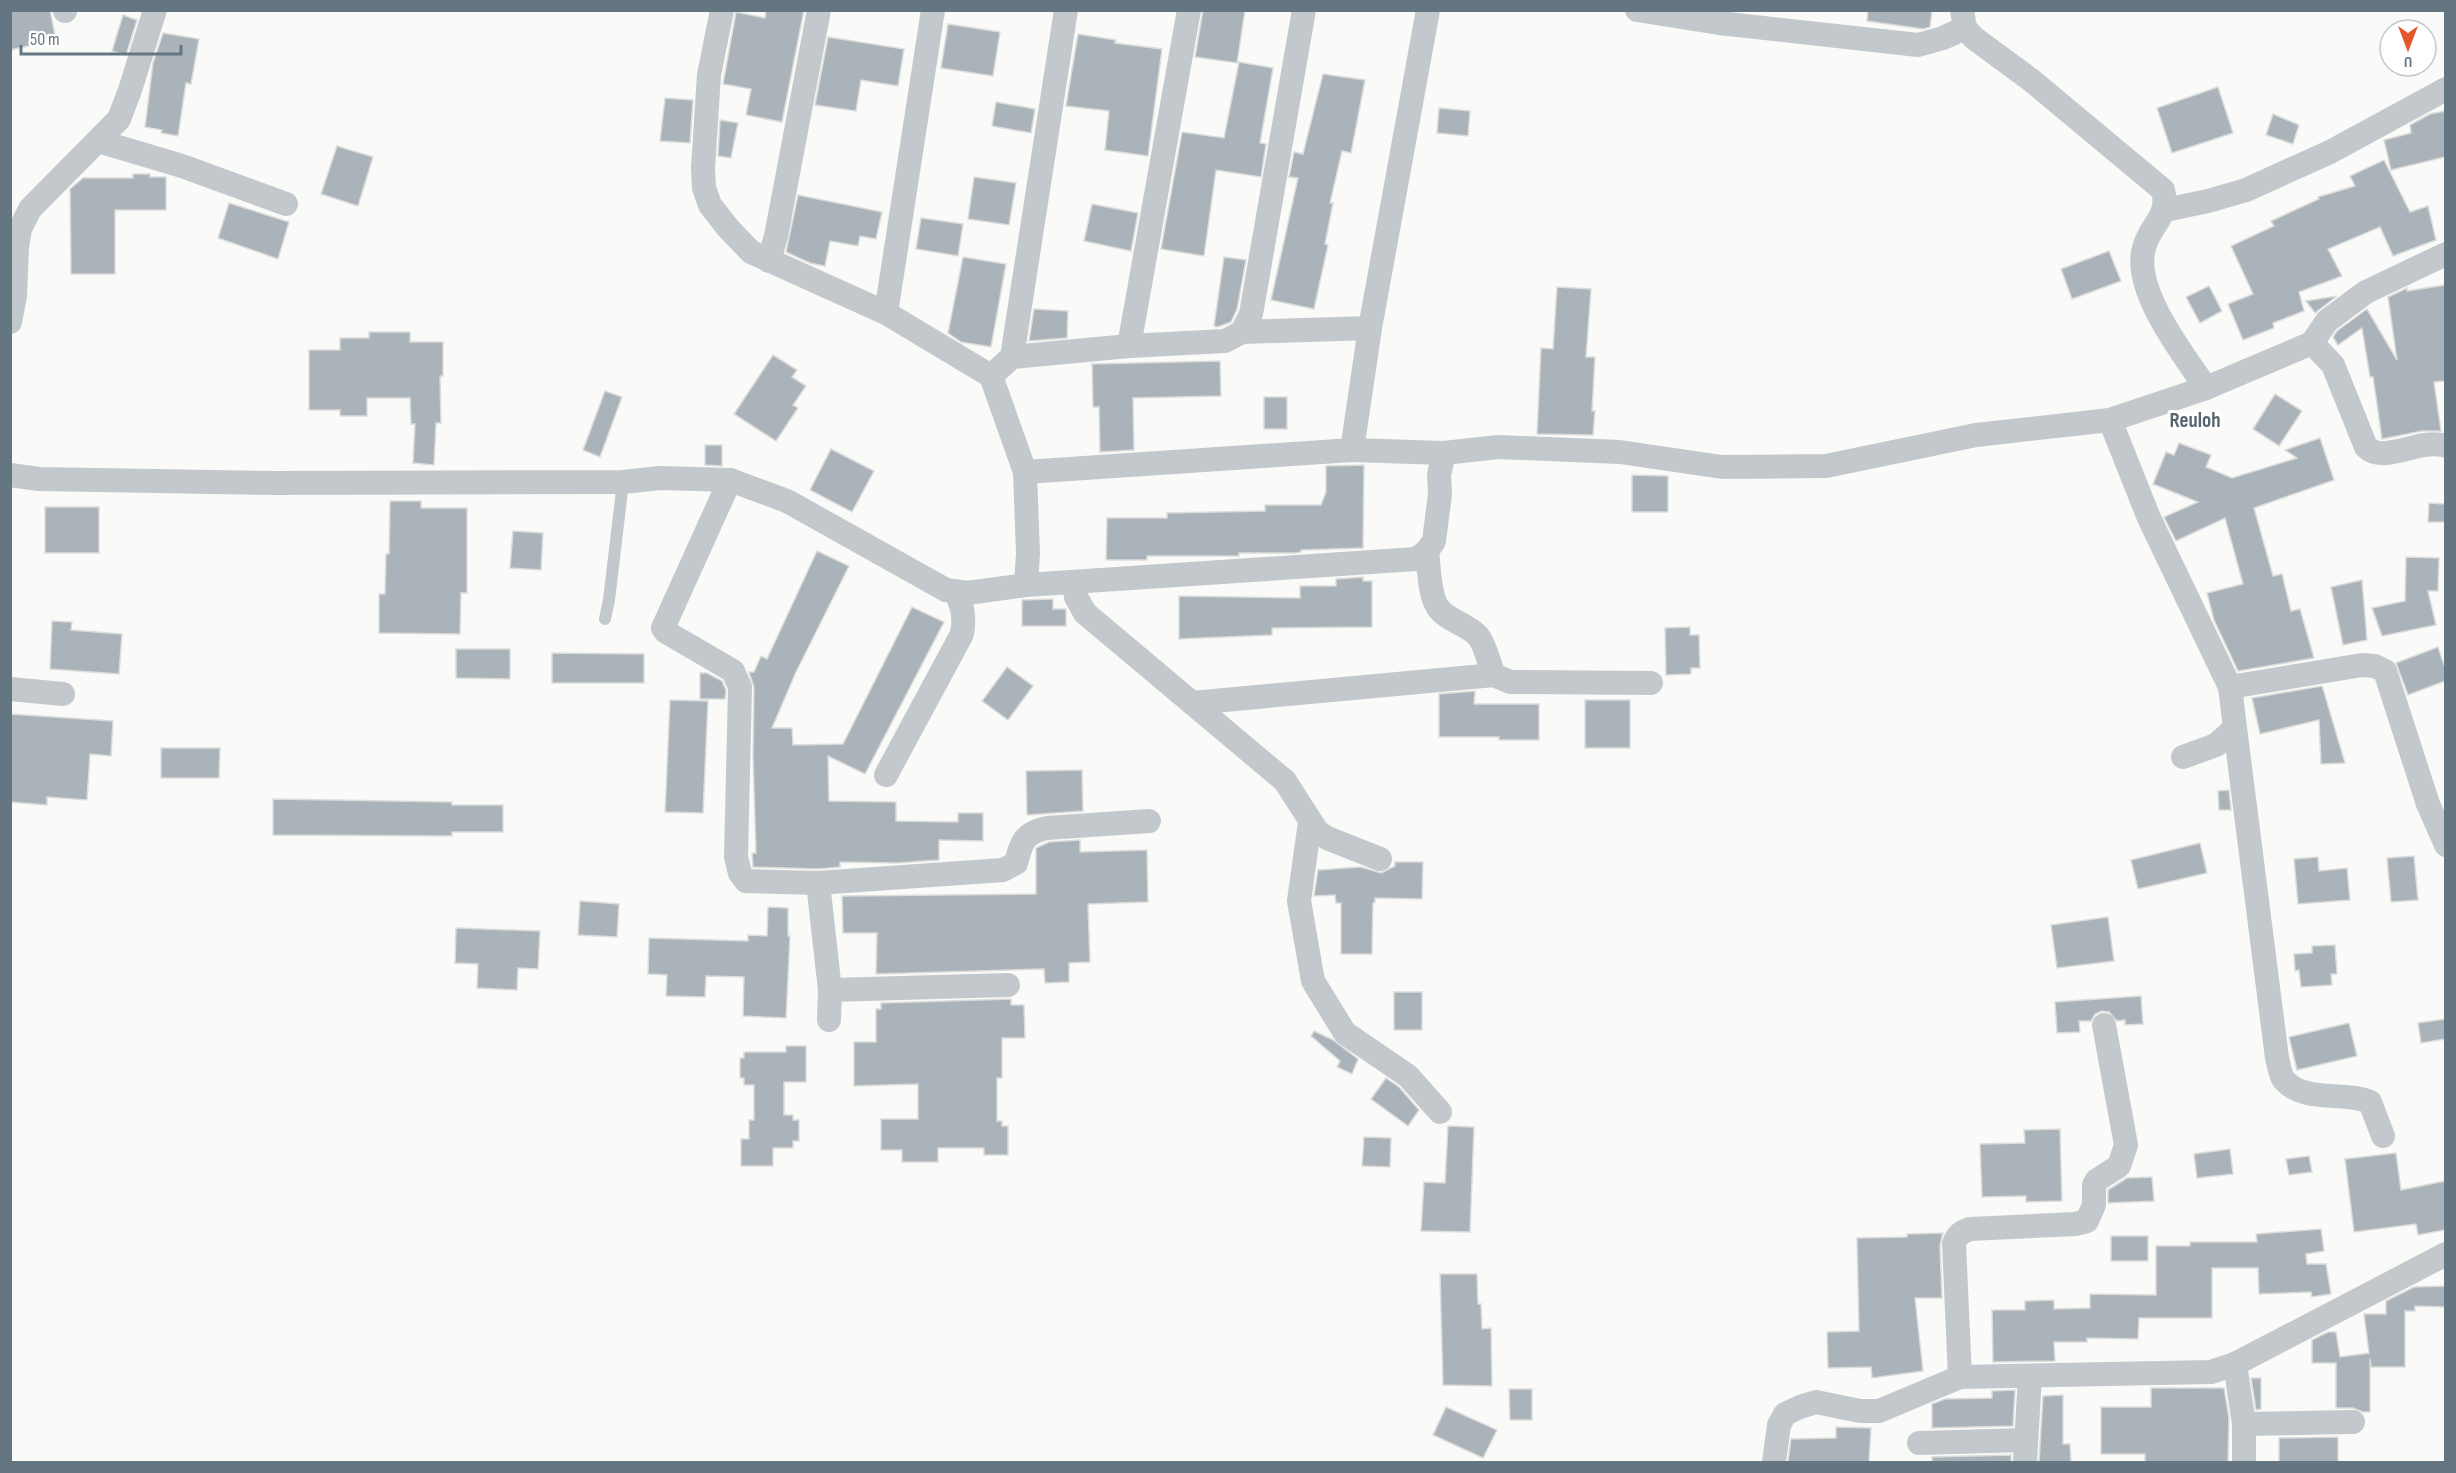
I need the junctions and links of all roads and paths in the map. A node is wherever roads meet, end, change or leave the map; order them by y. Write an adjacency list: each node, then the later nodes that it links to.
1 (155, 10): 12 (street)
2 (722, 10): 16 (street)
3 (819, 10): 16 (street)
4 (933, 10): 17 (street)
5 (1066, 10): 23 (street)
6 (1189, 10): 22 (street)
7 (1304, 10): 20 (street)
8 (1428, 10): 19 (street)
9 (1637, 10): 10 (street)
10 (1964, 19): 14 (street)
11 (2445, 89): 14 (street)
12 (98, 141): 13 (street); 18 (street)
13 (286, 204)
14 (2165, 210): 25 (street)
15 (2444, 258): 21 (street)
16 (769, 261): 17 (street)
17 (886, 313): 24 (street)
18 (10, 322)
19 (1370, 328): 20 (street); 28 (street)
20 (1242, 332): 22 (street)
21 (2312, 344): 25 (street); 27 (street)
22 (1130, 346): 23 (street)
23 (1012, 357): 24 (street)
24 (992, 376): 30 (street)
25 (2206, 388): 26 (street)
26 (2110, 420): 29 (street); 41 (street)
27 (2445, 446)
28 (1352, 450): 29 (street); 30 (street)
29 (1444, 453): 34 (street)
30 (1025, 472): 36 (street)
31 (10, 475): 33 (street)
32 (730, 480): 33 (street); 37 (street); 52 (street)
33 (623, 482): 38 (lane)
34 (1427, 550): 35 (street); 39 (street)
35 (1074, 582): 36 (street); 44 (street)
36 (1026, 585): 37 (street)
37 (961, 592): 47 (street)
38 (605, 619)
39 (1494, 675): 40 (street); 44 (street)
40 (1651, 683)
41 (2230, 687): 45 (street); 50 (street)
42 (10, 689): 43 (street)
43 (63, 694)
44 (1192, 703): 49 (street)
45 (2235, 728): 46 (street); 58 (street)
46 (2183, 757)
47 (886, 775)
48 (1149, 821): 52 (street)
49 (1310, 822): 51 (street); 57 (street)
50 (2445, 845)
51 (1380, 859)
52 (818, 883): 54 (street)
53 (1008, 985): 54 (street)
54 (830, 990): 55 (street)
55 (829, 1020)
56 (2104, 1025): 62 (street)
57 (1440, 1112)
58 (2383, 1136)
59 (2445, 1254): 60 (street)
60 (2235, 1364): 61 (street); 64 (street)
61 (2030, 1376): 62 (street); 66 (street)
62 (1960, 1377): 67 (street)
63 (2353, 1422): 64 (street)
64 (2244, 1424): 68 (street)
65 (1919, 1443): 66 (street)
66 (2026, 1451)
67 (1774, 1462)
68 (2244, 1462)

